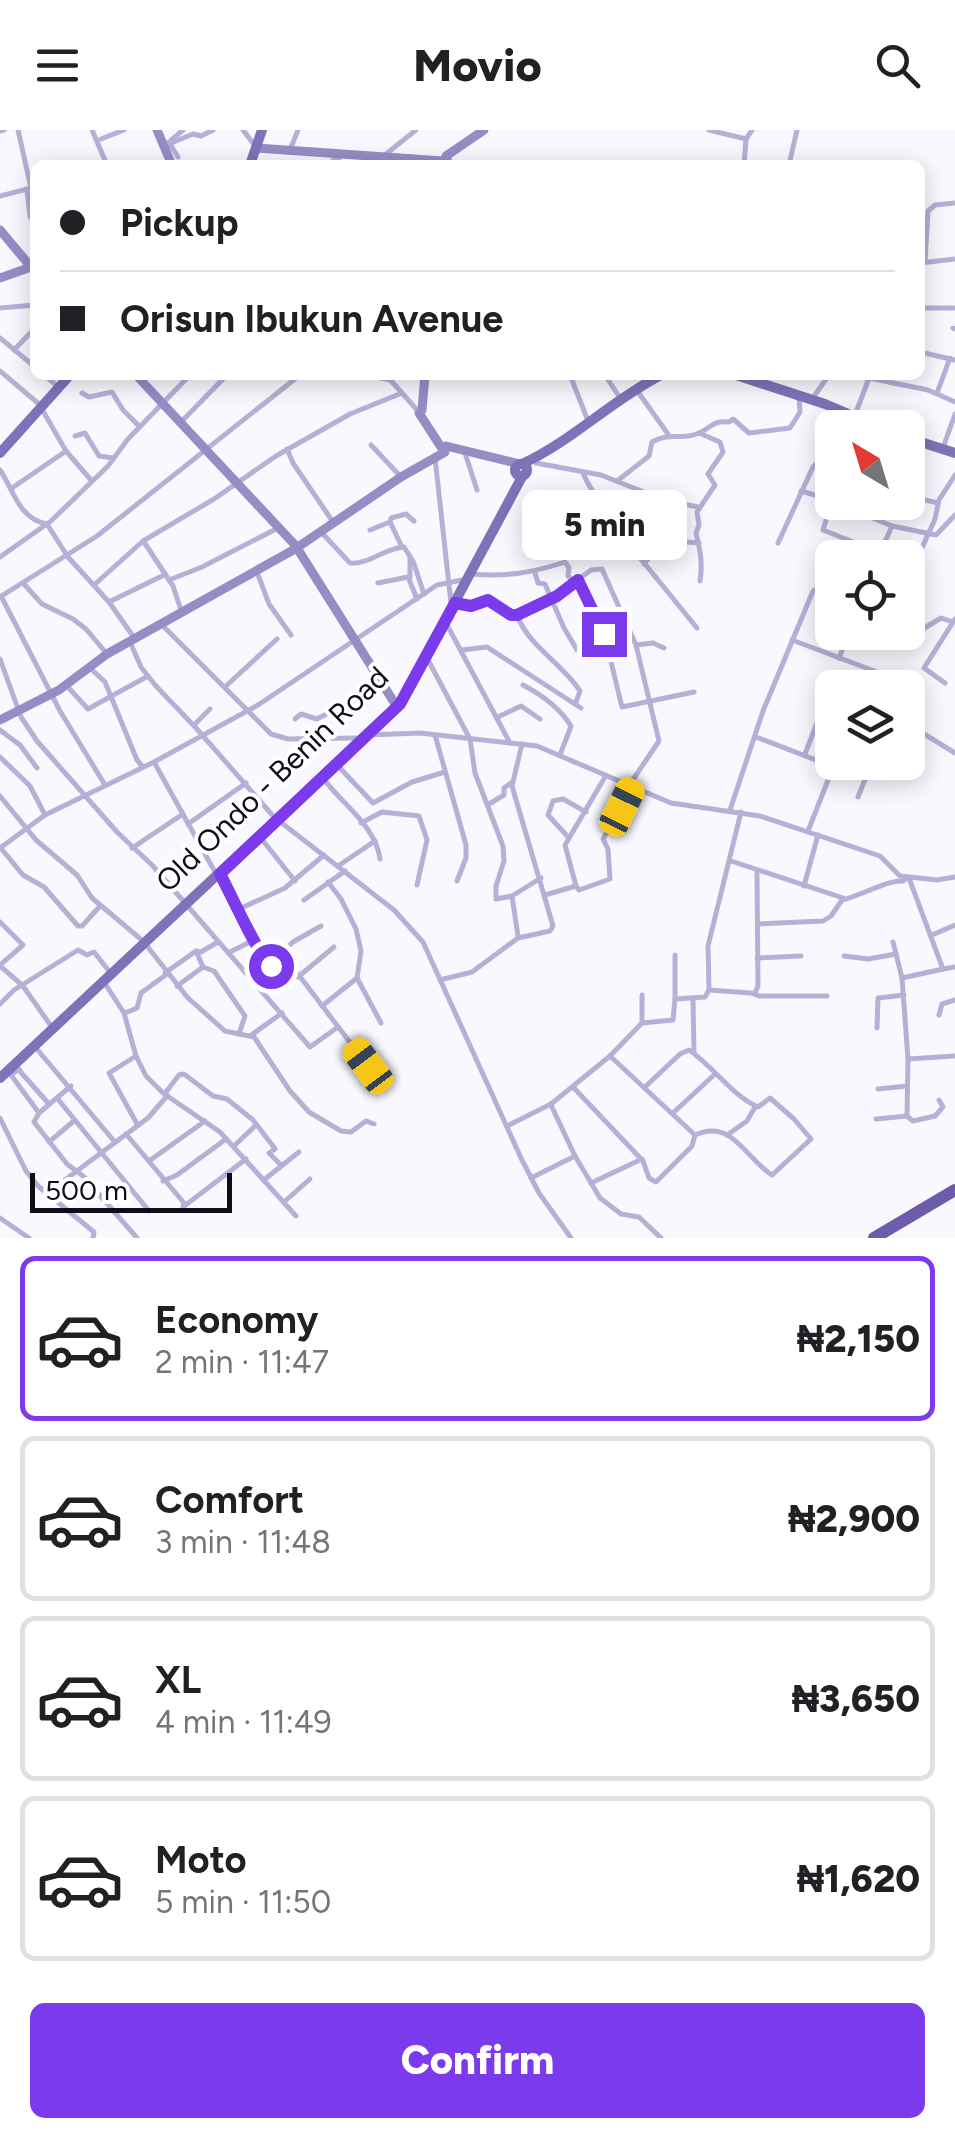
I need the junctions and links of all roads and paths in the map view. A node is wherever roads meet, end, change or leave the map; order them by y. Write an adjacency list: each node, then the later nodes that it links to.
1 (18, 130): 33 (street)
2 (92, 130): 24 (street)
3 (124, 130): 16 (street)
4 (157, 130): 18 (street)
5 (183, 130): 18 (street)
6 (213, 130): 15 (street)
7 (242, 130): 19 (street)
8 (262, 130): 19 (main road)
9 (298, 130): 20 (street)
10 (416, 130): 23 (street)
11 (484, 130): 30 (street)
12 (708, 130): 17 (street)
13 (752, 130): 17 (street)
14 (797, 130): 32 (street)
15 (197, 132): 18 (street)
16 (102, 139)
17 (746, 139): 31 (street)
18 (167, 145): 25 (street)
19 (256, 148): 20 (street); 26 (main road)
20 (290, 150): 21 (street)
21 (322, 151): 22 (street); 27 (street)
22 (346, 154): 23 (street); 28 (street)
23 (384, 156): 29 (street)
24 (105, 160)
25 (174, 160)
26 (252, 160)
27 (325, 160)
28 (334, 160)
29 (440, 160)
30 (446, 160)
31 (744, 160)
32 (790, 160)
33 (30, 184)
34 (30, 188): 35 (street)
35 (0, 196)
36 (955, 203): 38 (street)
37 (0, 230): 41 (street)
38 (925, 242)
39 (955, 260): 40 (street)
40 (925, 262)
41 (30, 265)
42 (30, 266): 43 (street)
43 (0, 278)
44 (30, 305): 45 (street)
45 (0, 308)
46 (925, 308): 47 (street)
47 (955, 308)
48 (30, 333): 50 (street)
49 (0, 338): 50 (street)
50 (14, 350): 53 (street)
51 (925, 353): 52 (street)
52 (953, 359): 74 (street)
53 (30, 360)
54 (0, 371): 79 (street)
55 (50, 380): 71 (street)
56 (62, 380): 71 (main road)
57 (63, 380): 79 (main road)
58 (141, 380): 80 (street)
59 (186, 380): 80 (street)
60 (222, 380): 86 (street)
61 (294, 380): 93 (street)
62 (390, 380): 75 (street)
63 (423, 380): 83 (street)
64 (572, 380): 85 (street)
65 (608, 380): 76 (street)
66 (652, 380): 72 (main road)
67 (762, 380): 77 (main road)
68 (825, 380): 77 (street)
69 (869, 380): 82 (street)
70 (883, 380): 74 (street)
71 (56, 385): 79 (main road)
72 (635, 389): 76 (main road); 89 (street)
73 (82, 393): 87 (street)
74 (937, 393): 78 (street)
75 (402, 394): 83 (street); 94 (street)
76 (620, 398): 85 (main road)
77 (805, 400): 81 (main road); 88 (street)
78 (955, 402)
79 (40, 405): 97 (street); 98 (main road)
80 (164, 405): 86 (street); 87 (street)
81 (832, 410)
82 (857, 410)
83 (420, 411): 95 (street)
84 (955, 414): 96 (street)
85 (588, 421): 105 (main road)
86 (180, 423): 93 (street)
87 (140, 428): 102 (street)
88 (699, 433): 89 (street); 119 (street)
89 (668, 434): 111 (street)
90 (75, 436): 101 (street)
91 (925, 444): 96 (main road)
92 (371, 445): 109 (street)
93 (205, 450): 112 (street); 141 (street)
94 (287, 450): 112 (street); 124 (street)
95 (443, 450): 100 (street); 105 (street); 109 (street); 149 (street)
96 (942, 450): 99 (main road)
97 (66, 451): 110 (street); 113 (street)
98 (0, 452)
99 (955, 452)
100 (465, 453): 105 (street); 114 (street)
101 (101, 457): 102 (street); 103 (street)
102 (113, 458): 103 (street)
103 (108, 466): 110 (street)
104 (815, 466): 115 (street)
105 (523, 468): 107 (street); 147 (main road, Old Ondo - Benin Road)
106 (0, 470): 113 (street)
107 (583, 473): 111 (street); 143 (street)
108 (955, 475): 118 (street)
109 (401, 476): 124 (street)
110 (92, 480): 126 (street)
111 (617, 481): 119 (street)
112 (238, 484): 128 (street); 134 (street)
113 (12, 488): 126 (street)
114 (478, 490)
115 (800, 490): 116 (street); 137 (street)
116 (815, 495)
117 (925, 500): 118 (street)
118 (938, 503): 131 (street)
119 (698, 507): 136 (street)
120 (955, 515): 131 (street)
121 (414, 520): 125 (street)
122 (826, 520): 132 (street)
123 (880, 520): 127 (street)
124 (333, 522): 130 (street)
125 (390, 522): 129 (street); 139 (street)
126 (47, 524): 140 (street); 141 (street)
127 (892, 526): 131 (street); 133 (street)
128 (278, 528): 138 (street); 146 (street)
129 (370, 530)
130 (318, 532): 138 (street); 139 (street)
131 (929, 532): 135 (street)
132 (845, 540)
133 (886, 540)
134 (143, 541): 146 (street); 154 (street)
135 (925, 541)
136 (698, 543): 143 (street); 151 (street)
137 (778, 544)
138 (296, 547): 144 (street); 173 (street)
139 (402, 547): 142 (street)
140 (0, 556)
141 (68, 556): 153 (street); 154 (street)
142 (410, 557): 148 (street); 156 (street)
143 (644, 564): 167 (street)
144 (259, 571): 162 (street); 169 (street)
145 (535, 573): 147 (street); 150 (street); 159 (street)
146 (167, 577): 160 (street); 162 (street)
147 (467, 577): 149 (street); 161 (main road, Old Ondo - Benin Road)
148 (410, 578): 152 (street); 158 (street)
149 (446, 581): 156 (street); 161 (street)
150 (576, 581): 159 (street); 174 (street); 194 (street)
151 (700, 581)
152 (378, 583)
153 (22, 584): 157 (street); 179 (street)
154 (94, 586): 160 (street)
155 (815, 590): 172 (street)
156 (424, 594): 158 (street)
157 (0, 597): 192 (street)
158 (417, 599): 173 (street)
159 (550, 599): 163 (street); 177 (street)
160 (108, 602): 171 (street)
161 (453, 602): 163 (street); 165 (main road, Old Ondo - Benin Road); 195 (main road, Old Ondo - Benin Road)
162 (182, 613): 166 (street)
163 (517, 615): 176 (street)
164 (954, 620): 168 (street); 187 (street)
165 (446, 623): 176 (street); 180 (main road, Old Ondo - Benin Road)
166 (161, 624): 171 (street); 190 (street)
167 (698, 628)
168 (925, 628)
169 (291, 635)
170 (276, 639): 190 (street)
171 (132, 640): 179 (street); 185 (street)
172 (792, 640): 181 (street); 210 (street)
173 (356, 641): 186 (street); 198 (street)
174 (636, 646): 175 (street); 194 (street)
175 (664, 648)
176 (462, 650): 199 (street)
177 (577, 650)
178 (842, 650): 181 (street)
179 (106, 654): 183 (street)
180 (427, 658): 195 (main road, Old Ondo - Benin Road); 211 (street)
181 (839, 658): 184 (street)
182 (0, 660): 197 (street)
183 (88, 667): 188 (street); 193 (street)
184 (872, 670)
185 (148, 676): 193 (street); 204 (street)
186 (382, 682): 195 (street); 200 (street)
187 (945, 683)
188 (66, 685): 192 (street); 193 (street)
189 (523, 685): 216 (street)
190 (226, 686): 198 (street)
191 (694, 692): 194 (street)
192 (53, 693): 197 (street); 230 (street)
193 (112, 695): 221 (street)
194 (650, 702): 231 (street)
195 (397, 703): 209 (main road, Old Ondo - Benin Road)
196 (210, 709): 204 (street)
197 (20, 710): 202 (street); 232 (street)
198 (250, 710): 208 (street); 209 (street)
199 (498, 717): 201 (street); 212 (street)
200 (294, 719)
201 (540, 719)
202 (0, 720)
203 (815, 724): 214 (street)
204 (194, 725): 208 (street)
205 (0, 730): 222 (street)
206 (435, 735): 209 (street); 211 (street); 223 (street)
207 (925, 735): 215 (street)
208 (204, 736): 219 (street); 228 (street)
209 (362, 736): 220 (main road, Old Ondo - Benin Road); 241 (main road, Old Ondo - Benin Road)
210 (756, 736): 214 (street); 236 (street)
211 (470, 739): 212 (street); 235 (street)
212 (510, 743): 213 (street)
213 (522, 744): 216 (street); 229 (street)
214 (805, 754): 218 (street)
215 (955, 754)
216 (560, 755): 225 (street)
217 (0, 757): 240 (street)
218 (815, 757)
219 (154, 762): 221 (street); 239 (street)
220 (336, 764): 223 (street); 224 (main road, Old Ondo - Benin Road)
221 (143, 767): 230 (street)
222 (37, 768)
223 (446, 772): 263 (street)
224 (322, 777): 241 (main road, Old Ondo - Benin Road); 242 (street)
225 (605, 777): 231 (street); 237 (street)
226 (830, 780): 245 (street)
227 (865, 780): 234 (street)
228 (246, 783): 241 (street); 243 (street)
229 (511, 784): 235 (street); 259 (street)
230 (106, 785): 232 (street)
231 (629, 788): 236 (street); 266 (street)
232 (84, 794): 240 (street); 251 (street)
233 (0, 796): 244 (street)
234 (858, 798)
235 (489, 804): 270 (street)
236 (730, 810): 238 (street)
237 (586, 812): 248 (street); 248 (street)
238 (741, 812): 245 (street); 254 (street)
239 (183, 814): 243 (street); 251 (street)
240 (46, 815): 244 (street)
241 (276, 818): 247 (main road, Old Ondo - Benin Road); 252 (street); 258 (main road, Old Ondo - Benin Road)
242 (361, 823): 249 (street); 265 (street)
243 (188, 824): 258 (street)
244 (28, 830): 250 (street); 274 (street)
245 (808, 832): 246 (street)
246 (818, 835): 260 (street); 267 (street)
247 (259, 836): 258 (main road, Old Ondo - Benin Road); 262 (street)
248 (568, 838): 266 (street)
249 (375, 841): 253 (street); 255 (street)
250 (0, 848): 274 (street)
251 (132, 848): 273 (street)
252 (324, 855): 255 (street); 262 (street)
253 (380, 860)
254 (730, 861): 257 (street); 308 (street)
255 (338, 866): 256 (street)
256 (345, 871): 264 (street); 305 (street)
257 (757, 872): 267 (street); 278 (street)
258 (217, 873): 273 (main road, Old Ondo - Benin Road); 276 (street)
259 (540, 878): 269 (street); 270 (street)
260 (908, 878): 261 (street); 271 (street); 281 (street)
261 (954, 879)
262 (295, 881): 276 (street)
263 (457, 881)
264 (328, 882): 272 (street); 303 (street)
265 (417, 885)
266 (576, 886): 269 (street)
267 (804, 886): 268 (street)
268 (833, 894): 271 (street); 275 (street)
269 (545, 895): 282 (street)
270 (512, 896): 282 (street)
271 (846, 898): 275 (street)
272 (304, 900)
273 (185, 903): 284 (main road, Old Ondo - Benin Road); 285 (street)
274 (100, 906): 284 (street)
275 (836, 907): 278 (street)
276 (239, 909): 283 (street)
277 (0, 922): 296 (street)
278 (758, 924): 295 (street)
279 (955, 925): 281 (street)
280 (321, 926): 290 (street)
281 (932, 934): 299 (street)
282 (518, 938): 305 (street)
283 (254, 940): 289 (street); 290 (street)
284 (144, 942): 300 (street); 301 (main road, Old Ondo - Benin Road)
285 (218, 942): 288 (street); 289 (street)
286 (894, 942): 291 (street)
287 (334, 947): 302 (street)
288 (196, 951): 297 (street); 300 (street)
289 (228, 953): 319 (street)
290 (282, 953): 302 (street)
291 (896, 954): 294 (street); 304 (street)
292 (675, 955): 313 (street)
293 (801, 956): 295 (street)
294 (844, 956)
295 (757, 958): 309 (street)
296 (0, 965): 306 (street)
297 (203, 966): 307 (street); 326 (street)
298 (955, 966): 299 (street)
299 (944, 969): 304 (street)
300 (166, 973): 307 (street); 318 (street)
301 (110, 975): 306 (street); 318 (street); 323 (main road, Old Ondo - Benin Road)
302 (298, 977): 317 (street)
303 (358, 978): 317 (street); 321 (street)
304 (902, 978): 311 (street)
305 (440, 980): 359 (street)
306 (23, 986): 316 (street); 323 (street)
307 (177, 986): 326 (street)
308 (710, 990): 309 (street); 314 (street)
309 (755, 994): 312 (street)
310 (642, 995): 322 (street)
311 (904, 995): 325 (street); 333 (street)
312 (827, 996)
313 (675, 999): 314 (street); 322 (street)
314 (693, 999): 329 (street)
315 (955, 1000): 320 (street)
316 (0, 1004)
317 (322, 1006): 324 (street)
318 (124, 1013): 330 (street)
319 (282, 1013): 324 (street); 327 (street)
320 (939, 1015)
321 (380, 1023)
322 (642, 1023): 331 (street)
323 (54, 1024): 328 (main road, Old Ondo - Benin Road); 337 (main road, Old Ondo - Benin Road)
324 (338, 1027): 334 (street)
325 (877, 1028)
326 (240, 1034): 327 (street)
327 (250, 1036): 357 (street)
328 (35, 1046): 335 (main road, Old Ondo - Benin Road); 338 (street)
329 (694, 1052): 336 (street); 339 (street)
330 (136, 1056): 343 (street); 356 (street)
331 (610, 1056): 339 (street); 341 (street)
332 (955, 1056): 333 (street)
333 (908, 1059): 340 (street)
334 (368, 1066)
335 (17, 1067): 337 (main road, Old Ondo - Benin Road); 346 (street); 349 (street)
336 (715, 1074): 348 (street); 350 (street)
337 (0, 1076)
338 (71, 1086): 344 (street); 366 (street)
339 (646, 1086): 350 (street)
340 (907, 1086): 342 (street); 351 (street)
341 (573, 1087): 347 (street); 372 (street)
342 (878, 1089)
343 (168, 1096): 355 (street); 356 (street); 358 (street)
344 (57, 1098): 346 (street); 354 (street)
345 (939, 1100): 351 (street)
346 (49, 1104): 349 (street)
347 (551, 1104): 359 (street); 371 (street)
348 (755, 1107): 363 (street); 363 (street)
349 (39, 1113): 367 (street)
350 (673, 1114): 362 (street)
351 (907, 1116): 353 (street)
352 (0, 1118): 361 (street)
353 (876, 1119)
354 (75, 1120): 367 (street); 369 (street)
355 (205, 1122): 364 (street); 373 (street)
356 (137, 1124): 360 (street)
357 (374, 1124)
358 (256, 1125): 368 (street); 375 (street)
359 (507, 1126): 377 (street)
360 (126, 1134): 366 (street); 373 (street)
361 (8, 1135): 365 (street); 383 (street)
362 (694, 1135): 363 (street); 372 (street)
363 (727, 1135)
364 (226, 1138): 368 (street); 380 (street)
365 (0, 1139)
366 (114, 1141): 369 (street)
367 (49, 1142): 376 (street)
368 (234, 1146): 374 (street)
369 (100, 1151): 376 (street); 385 (street)
370 (298, 1152): 375 (street)
371 (575, 1156): 377 (street); 381 (street)
372 (642, 1158): 381 (street)
373 (147, 1159): 380 (street)
374 (246, 1159): 379 (street); 380 (street)
375 (281, 1165): 379 (street)
376 (76, 1172): 383 (street); 390 (street)
377 (531, 1178): 391 (street)
378 (310, 1179): 384 (street)
379 (264, 1180): 384 (street)
380 (163, 1181)
381 (590, 1182): 392 (street)
382 (955, 1193): 393 (highway); 394 (highway)
383 (46, 1194): 389 (street)
384 (284, 1202): 386 (street)
385 (149, 1211)
386 (296, 1216)
387 (0, 1218): 388 (street)
388 (30, 1238)
389 (93, 1238)
390 (136, 1238)
391 (571, 1238)
392 (661, 1238)
393 (874, 1238)
394 (884, 1238)

